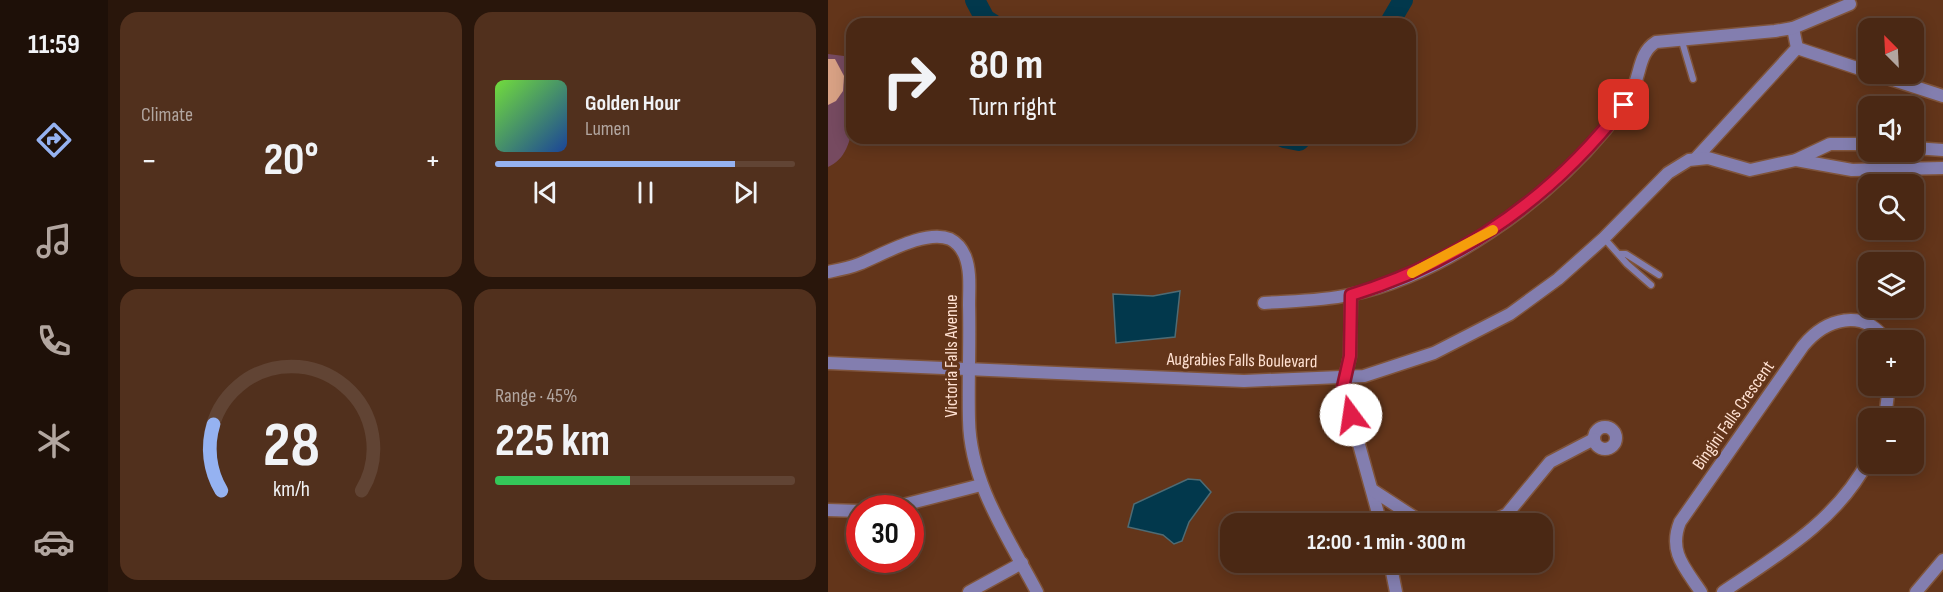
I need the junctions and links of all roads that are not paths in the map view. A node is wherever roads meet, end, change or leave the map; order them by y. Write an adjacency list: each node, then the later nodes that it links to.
1 (1850, 4): 2 (street)
2 (1793, 28): 3 (street); 4 (street)
3 (1681, 38): 6 (lane); 22 (street)
4 (1797, 48): 5 (street); 12 (street, Augrabies Falls Boulevard)
5 (1858, 68)
6 (1693, 79)
7 (1906, 84): 8 (street)
8 (1943, 96)
9 (1858, 144): 13 (street)
10 (1924, 149): 11 (street)
11 (1943, 150)
12 (1697, 157): 13 (street); 17 (street, Augrabies Falls Boulevard)
13 (1796, 160): 16 (street)
14 (1882, 162): 16 (street)
15 (1943, 168): 16 (street)
16 (1882, 169)
17 (1604, 238): 18 (lane); 27 (street, Augrabies Falls Boulevard)
18 (1620, 254): 20 (lane); 21 (lane)
19 (828, 272): 26 (street, Victoria Falls Avenue)
20 (1659, 275)
21 (1651, 285)
22 (1351, 295): 23 (street); 27 (street)
23 (1264, 303)
24 (1879, 330): 42 (street, Bingini Falls Crescent)
25 (828, 363): 26 (street, Augrabies Falls Boulevard)
26 (970, 367): 27 (street, Augrabies Falls Boulevard); 30 (street, Victoria Falls Avenue)
27 (1344, 379): 31 (street)
28 (1594, 440): 31 (street)
29 (1860, 474): 43 (street)
30 (981, 485): 32 (street); 37 (street, Victoria Falls Avenue)
31 (1374, 491): 35 (street)
32 (924, 500)
33 (828, 510): 34 (street)
34 (846, 511)
35 (1379, 513)
36 (1943, 560): 44 (street)
37 (1022, 563): 39 (street); 40 (street, Victoria Falls Avenue)
38 (1392, 573): 41 (street)
39 (969, 592)
40 (1037, 592)
41 (1396, 592)
42 (1701, 592)
43 (1723, 592)
44 (1916, 592)

